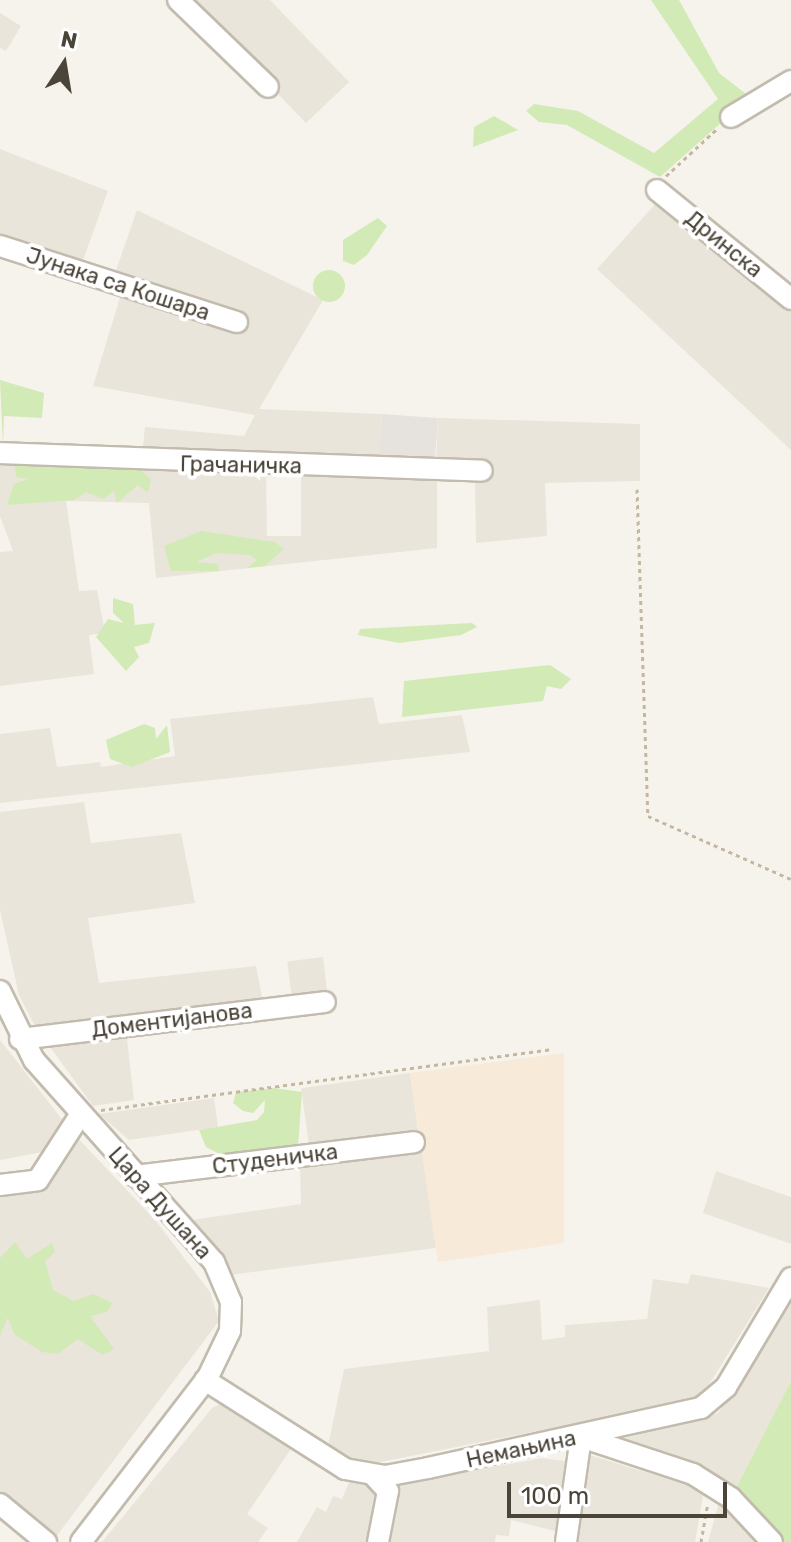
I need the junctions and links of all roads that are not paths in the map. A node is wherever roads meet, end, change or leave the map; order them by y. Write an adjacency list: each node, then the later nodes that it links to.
1 (178, 0): 3 (street)
2 (791, 81): 4 (street)
3 (268, 87)
4 (731, 117)
5 (657, 190): 7 (street, Дринска)
6 (0, 246): 8 (street, Јунака са Кошара)
7 (791, 299)
8 (237, 322)
9 (0, 453): 10 (street, Грачаничка)
10 (482, 471)
11 (0, 991): 13 (street, Цара Душана)
12 (325, 1002): 13 (street, Доментијанова)
13 (20, 1039): 14 (street, Цара Душана)
14 (81, 1117): 16 (street, Цара Душана); 17 (street)
15 (414, 1142): 16 (street, Студеничка)
16 (135, 1176): 19 (street, Цара Душана)
17 (0, 1185)
18 (791, 1278): 20 (street, Немањина)
19 (205, 1380): 21 (street, Немањина); 24 (street, Цара Душана)
20 (581, 1437): 21 (street, Немањина); 26 (street); 27 (street)
21 (373, 1475): 25 (street)
22 (0, 1504): 23 (street)
23 (46, 1542)
24 (81, 1542)
25 (378, 1542)
26 (566, 1542)
27 (772, 1542)

